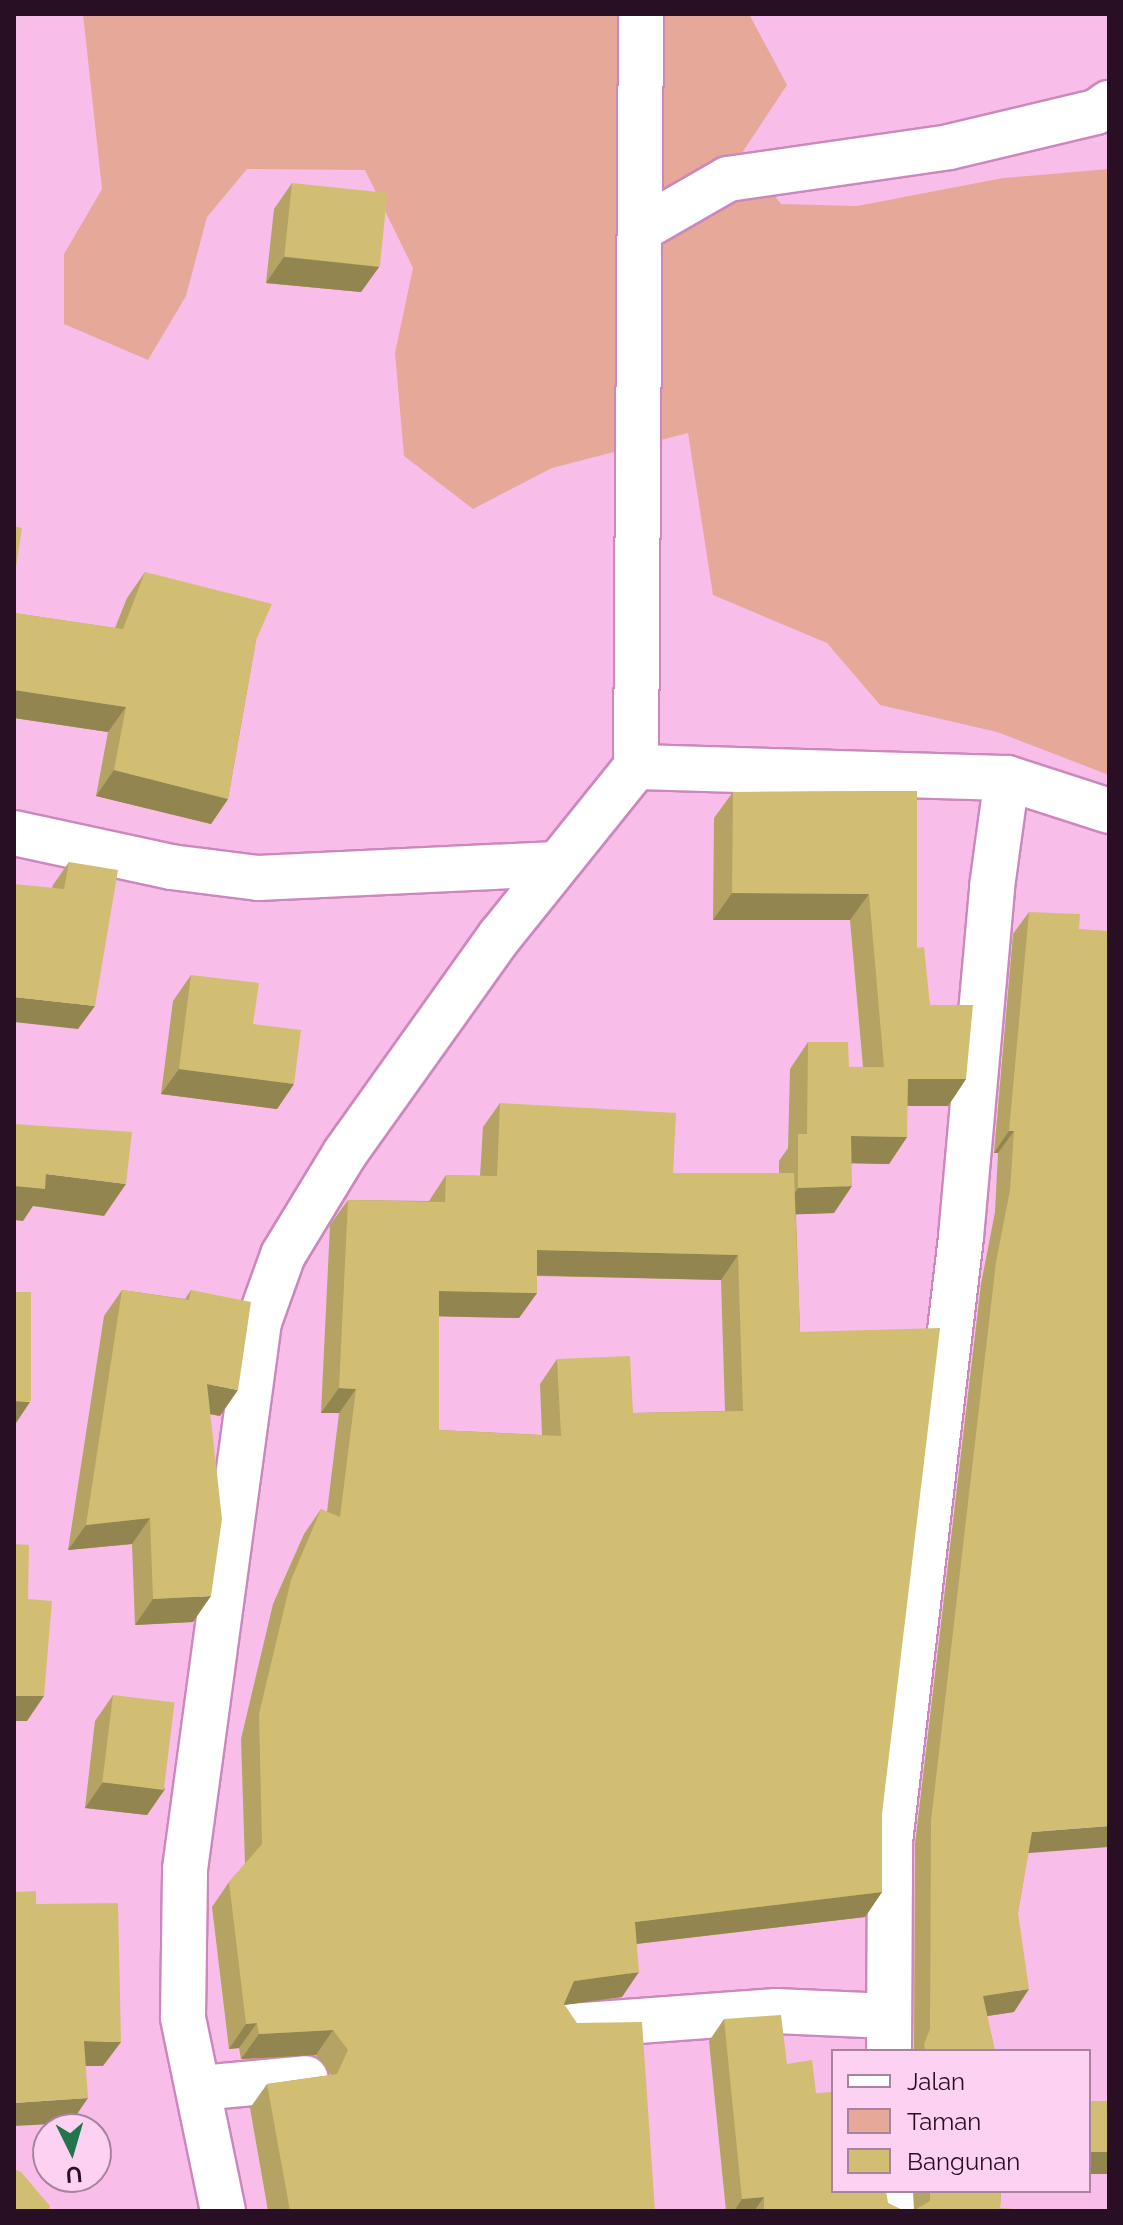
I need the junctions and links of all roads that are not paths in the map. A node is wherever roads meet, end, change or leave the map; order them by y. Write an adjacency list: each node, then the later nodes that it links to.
1 (641, 14): 3 (street)
2 (1109, 103): 3 (street)
3 (641, 229): 4 (street)
4 (636, 767): 5 (street); 8 (street)
5 (1007, 778): 6 (street); 10 (street)
6 (1109, 811)
7 (14, 833): 8 (street)
8 (557, 864): 12 (street)
9 (571, 2026): 10 (street)
10 (888, 2034)
11 (306, 2078): 12 (street)
12 (199, 2088): 13 (street)
13 (223, 2211)

